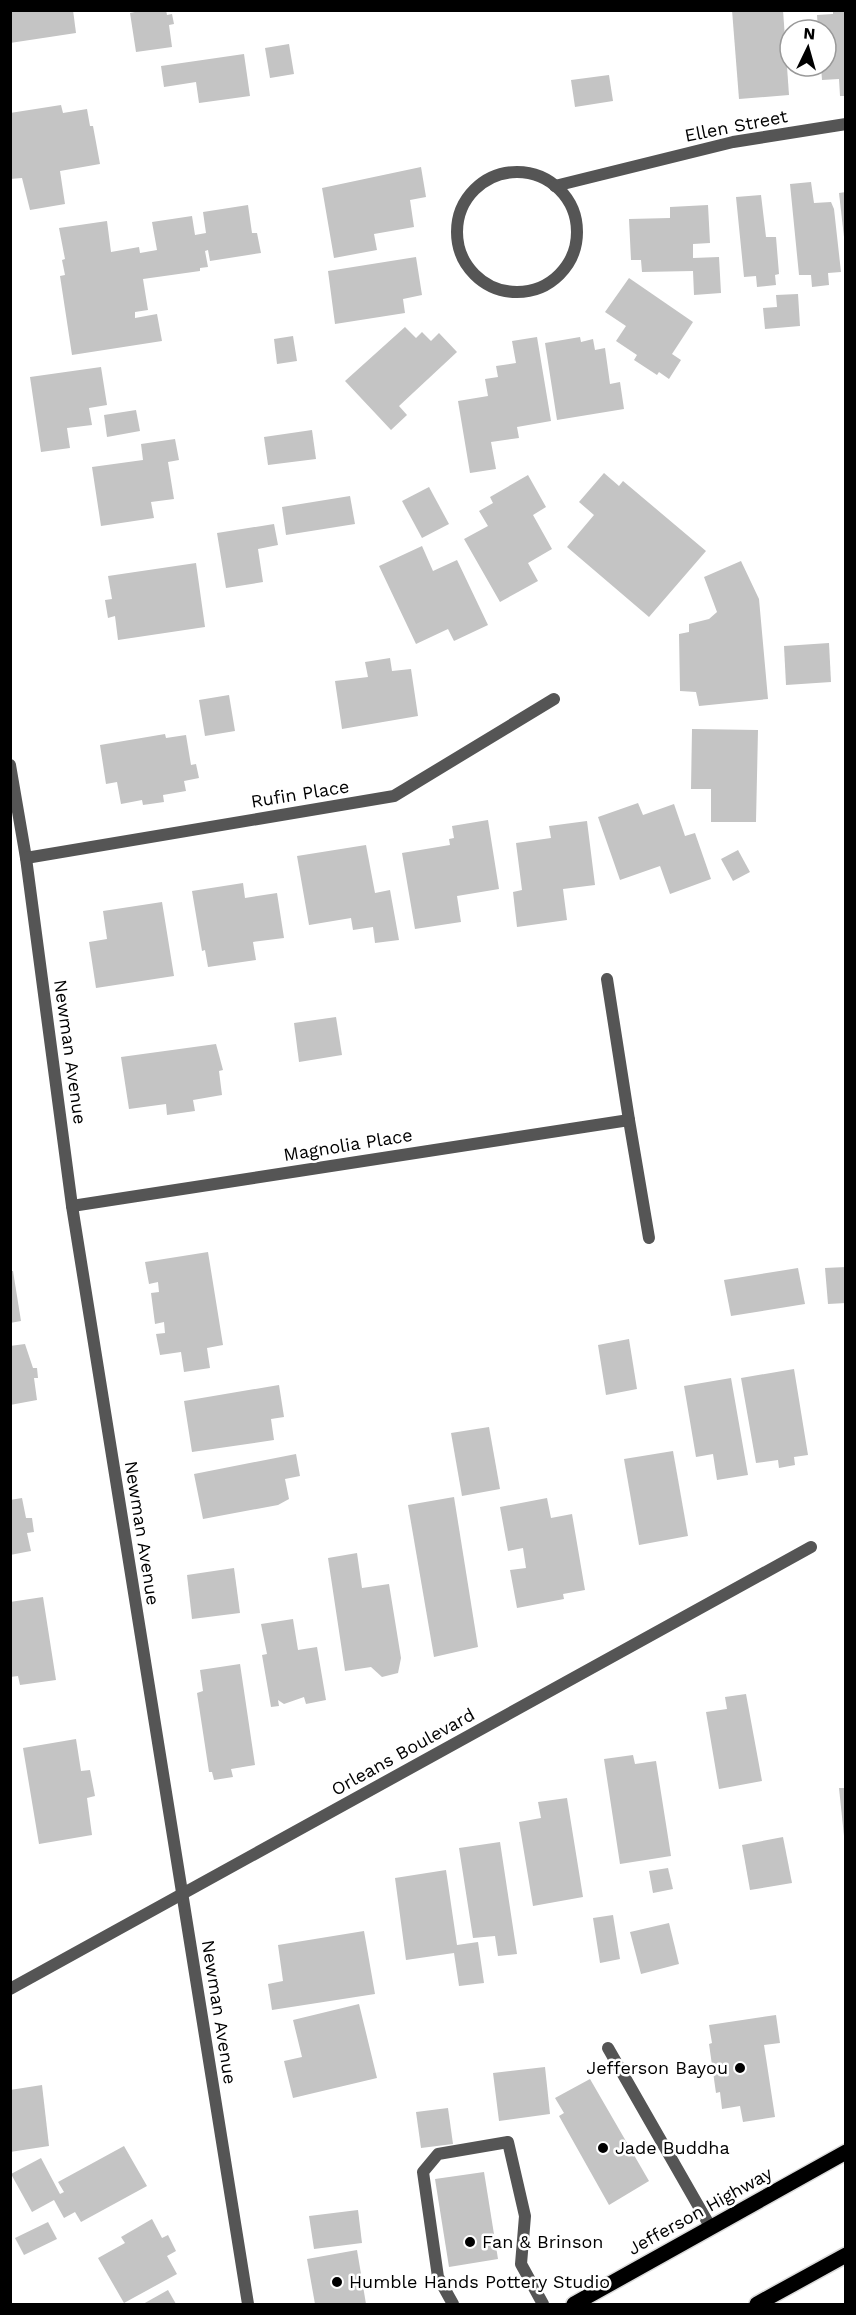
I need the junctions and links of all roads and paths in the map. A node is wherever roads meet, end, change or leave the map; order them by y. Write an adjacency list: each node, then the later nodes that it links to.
1 (846, 124): 2 (street, Ellen Street)
2 (555, 186): 2 (street)
3 (554, 699): 5 (street, Rufin Place)
4 (10, 765): 5 (street, Newman Avenue)
5 (26, 858): 8 (street, Newman Avenue)
6 (607, 979): 7 (street)
7 (629, 1120): 8 (street, Magnolia Place); 9 (street)
8 (72, 1206): 11 (street, Newman Avenue)
9 (649, 1238)
10 (812, 1547): 11 (street, Orleans Boulevard)
11 (182, 1896): 12 (street, Orleans Boulevard); 17 (street, Newman Avenue)
12 (10, 1989)
13 (608, 2048): 15 (street)
14 (846, 2152): 15 (main road, Jefferson Highway)
15 (711, 2228): 20 (main road, Jefferson Highway)
16 (846, 2255): 21 (main road)
17 (248, 2304)
18 (453, 2304): 19 (street)
19 (543, 2304)
20 (574, 2304)
21 (757, 2304)

